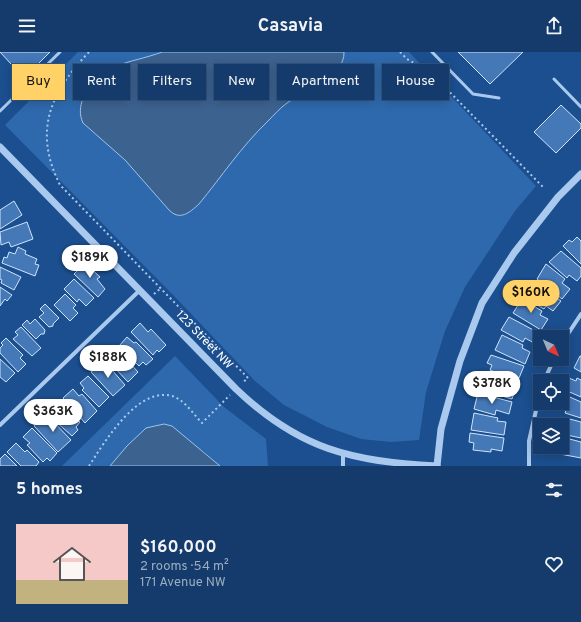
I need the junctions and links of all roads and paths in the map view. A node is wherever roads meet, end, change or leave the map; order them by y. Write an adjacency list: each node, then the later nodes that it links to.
1 (60, 52): 8 (lane)
2 (89, 52): 15 (path)
3 (400, 52): 11 (path)
4 (432, 52): 6 (lane)
5 (554, 79): 7 (lane)
6 (499, 98)
7 (581, 107)
8 (0, 111)
9 (0, 147): 12 (street, 123 Street NW)
10 (581, 174): 21 (street)
11 (543, 188)
12 (140, 290): 15 (street, 123 Street NW); 17 (street)
13 (581, 314): 14 (street)
14 (569, 332)
15 (236, 388): 18 (street, 123 Street NW); 19 (path)
16 (536, 410): 22 (street)
17 (0, 425)
18 (343, 454): 20 (street); 21 (street, 123 Street NW)
19 (89, 466)
20 (343, 466)
21 (438, 466)
22 (529, 466)

